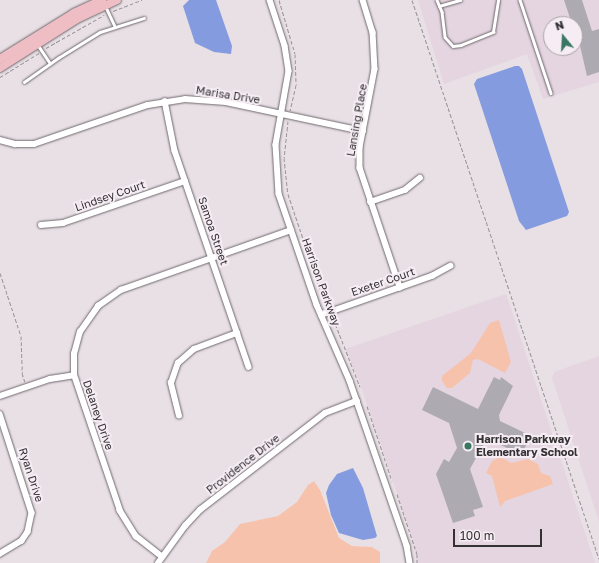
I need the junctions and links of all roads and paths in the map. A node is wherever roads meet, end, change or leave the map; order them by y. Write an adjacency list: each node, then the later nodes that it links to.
1 (117, 0): 11 (main road)
2 (142, 0): 13 (path)
3 (270, 0): 25 (street, Harrison Parkway)
4 (279, 0): 26 (path)
5 (363, 0): 27 (street, Lansing Place)
6 (412, 0): 54 (path)
7 (437, 0): 12 (lane)
8 (460, 0): 12 (lane)
9 (498, 0): 12 (lane)
10 (520, 0): 23 (lane)
11 (102, 1): 13 (lane); 16 (main road); 18 (main road)
12 (439, 6)
13 (110, 12): 15 (lane); 17 (path)
14 (144, 18): 15 (lane)
15 (115, 26): 19 (lane)
16 (37, 43): 17 (lane); 20 (main road)
17 (42, 51): 19 (lane); 21 (path)
18 (0, 59)
19 (50, 63): 22 (lane)
20 (0, 68)
21 (0, 77)
22 (24, 82)
23 (551, 93)
24 (165, 101): 25 (street, Marisa Drive); 28 (street, Marisa Drive); 30 (street, Samoa Street)
25 (281, 114): 26 (street, Marisa Drive); 33 (street, Harrison Parkway)
26 (289, 116): 27 (street, Marisa Drive); 38 (path)
27 (363, 132): 31 (street, Lansing Place)
28 (0, 140)
29 (420, 178): 31 (street)
30 (185, 181): 32 (street, Lindsey Court); 34 (street, Samoa Street)
31 (370, 202): 37 (street, Lansing Place)
32 (41, 225)
33 (291, 230): 34 (street, Delaney Drive); 39 (street, Harrison Parkway)
34 (212, 258): 40 (street, Samoa Street); 42 (street, Delaney Drive)
35 (450, 266): 37 (street, Exeter Court)
36 (0, 272): 43 (path)
37 (400, 287): 38 (street, Exeter Court)
38 (329, 311): 39 (street, Exeter Court); 44 (path)
39 (321, 314): 46 (street, Harrison Parkway)
40 (237, 333): 41 (street, Samoa Street); 49 (street)
41 (249, 367)
42 (74, 375): 43 (street); 53 (street, Delaney Drive)
43 (27, 386): 45 (street)
44 (360, 387)
45 (0, 396)
46 (357, 400): 53 (street, Providence Drive); 56 (street, Harrison Parkway)
47 (367, 406): 50 (path)
48 (0, 414): 52 (street, Ryan Drive)
49 (179, 416)
50 (392, 481)
51 (397, 494): 57 (path)
52 (0, 554)
53 (162, 557): 55 (street, Providence Drive)
54 (599, 560)
55 (158, 563)
56 (410, 563)
57 (417, 563)

